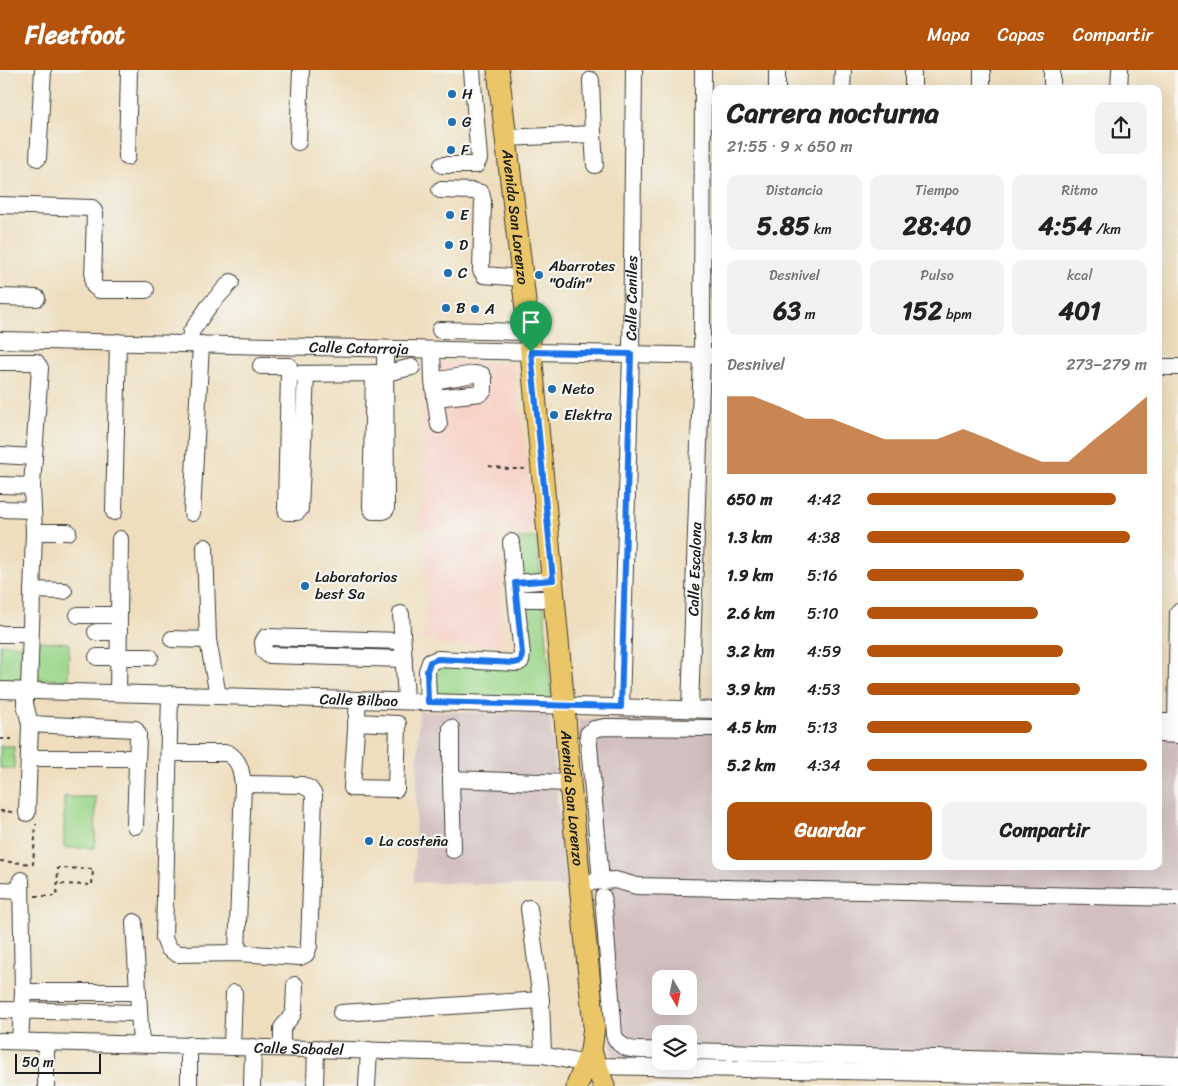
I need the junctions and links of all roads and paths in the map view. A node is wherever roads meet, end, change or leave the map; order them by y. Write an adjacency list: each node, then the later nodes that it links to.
1 (43, 70): 25 (street)
2 (129, 70): 24 (street)
3 (301, 70): 23 (street)
4 (472, 70): 26 (street)
5 (498, 70): 22 (main road, Avenida San Lorenzo)
6 (634, 70): 43 (street, Calle Caniles)
7 (703, 70): 44 (street, Calle Escalona)
8 (778, 70): 15 (street)
9 (843, 70): 16 (street)
10 (913, 70): 17 (street)
11 (982, 70): 18 (street)
12 (1052, 70): 19 (street)
13 (1120, 70): 20 (street)
14 (591, 80): 21 (street)
15 (777, 85)
16 (842, 85)
17 (913, 85)
18 (982, 85)
19 (1052, 85)
20 (1119, 85)
21 (594, 134): 22 (street); 27 (street)
22 (505, 138): 30 (main road, Avenida San Lorenzo)
23 (298, 142)
24 (127, 156)
25 (38, 158)
26 (442, 165)
27 (595, 165)
28 (440, 190): 30 (street)
29 (0, 205): 32 (street)
30 (521, 278): 38 (main road, Avenida San Lorenzo)
31 (230, 282): 39 (street)
32 (146, 290)
33 (0, 297): 34 (street)
34 (37, 298)
35 (440, 330): 38 (street)
36 (0, 340): 37 (street, Calle Catarroja)
37 (118, 342): 39 (street, Calle Catarroja); 64 (street)
38 (529, 342): 42 (street, Calle Catarroja); 43 (street, Calle Catarroja); 59 (main road, Avenida San Lorenzo)
39 (196, 344): 40 (street, Calle Catarroja); 65 (street)
40 (290, 346): 41 (street, Calle Catarroja); 50 (street)
41 (385, 349): 42 (street, Calle Catarroja); 51 (street)
42 (432, 350): 53 (street)
43 (631, 354): 44 (street, Calle Catarroja); 100 (street, Calle Caniles)
44 (709, 356): 101 (street, Calle Escalona)
45 (0, 362): 57 (street)
46 (261, 366): 50 (street)
47 (1162, 366): 49 (street)
48 (412, 367): 51 (street)
49 (1178, 367)
50 (289, 370): 52 (street); 52 (street)
51 (380, 373): 51 (street); 52 (street)
52 (306, 374)
53 (433, 380): 54 (street); 54 (street)
54 (435, 398): 55 (street)
55 (440, 425)
56 (0, 455): 57 (street)
57 (34, 457): 61 (street)
58 (489, 466): 59 (path)
59 (542, 467): 74 (main road, Avenida San Lorenzo)
60 (0, 485): 61 (street)
61 (32, 486): 63 (street)
62 (0, 509): 63 (street)
63 (33, 510): 66 (street)
64 (114, 512)
65 (192, 513)
66 (34, 532): 67 (street); 72 (street)
67 (68, 532)
68 (120, 539): 78 (street)
69 (511, 542): 71 (street)
70 (205, 546): 85 (street)
71 (515, 583): 74 (street); 75 (street)
72 (32, 590): 73 (street); 83 (street)
73 (64, 590)
74 (554, 590): 75 (street); 99 (main road, Avenida San Lorenzo)
75 (516, 599): 98 (street)
76 (1178, 612): 106 (street)
77 (401, 614): 86 (street)
78 (119, 615): 79 (street); 81 (street)
79 (78, 616)
80 (96, 632): 81 (street)
81 (119, 632): 88 (street)
82 (0, 634): 83 (street)
83 (30, 634): 92 (street)
84 (172, 639): 85 (street)
85 (208, 640): 95 (street)
86 (402, 641): 90 (street); 90 (street)
87 (97, 657): 88 (street)
88 (118, 657): 89 (street); 93 (street)
89 (150, 657)
90 (404, 659): 97 (street)
91 (0, 690): 92 (street, Calle Bilbao)
92 (27, 690): 93 (street, Calle Bilbao); 105 (street)
93 (118, 693): 94 (street, Calle Bilbao)
94 (170, 694): 95 (street, Calle Bilbao); 110 (street)
95 (218, 696): 96 (street, Calle Bilbao)
96 (358, 700): 97 (street, Calle Bilbao); 103 (street)
97 (406, 701): 98 (street, Calle Bilbao)
98 (428, 702): 99 (street, Calle Bilbao)
99 (564, 705): 100 (street, Calle Bilbao); 114 (main road, Avenida San Lorenzo)
100 (621, 707): 101 (street, Calle Bilbao)
101 (690, 709): 102 (street, Calle Bilbao)
102 (712, 710)
103 (356, 722): 103 (street)
104 (1162, 723): 106 (street)
105 (30, 724): 111 (street); 112 (street)
106 (1177, 727): 109 (street)
107 (451, 728): 113 (street)
108 (712, 728): 123 (street)
109 (1162, 733)
110 (170, 753): 115 (street); 129 (street)
111 (30, 758): 112 (street); 117 (street)
112 (136, 758): 118 (street)
113 (451, 780): 114 (street); 119 (street)
114 (570, 783): 125 (main road, Avenida San Lorenzo)
115 (243, 784): 129 (street); 129 (street)
116 (0, 811): 117 (path)
117 (27, 813): 120 (path)
118 (135, 826)
119 (453, 850)
120 (0, 861)
121 (58, 884): 121 (path); 122 (path)
122 (21, 888): 124 (street); 131 (street)
123 (602, 889): 125 (street); 126 (street); 149 (street)
124 (0, 890)
125 (581, 892): 152 (main road, Avenida San Lorenzo)
126 (1178, 898)
127 (530, 908): 134 (street)
128 (134, 922): 132 (street)
129 (236, 953)
130 (295, 985): 146 (street)
131 (23, 992): 132 (street); 136 (street)
132 (137, 992): 137 (street)
133 (234, 993): 144 (street)
134 (541, 1000): 138 (street); 151 (street)
135 (0, 1010): 136 (street)
136 (22, 1011): 137 (street); 140 (street)
137 (138, 1013): 142 (street)
138 (341, 1013)
139 (0, 1041): 140 (street, Calle Sabadel)
140 (20, 1041): 141 (street, Calle Sabadel)
141 (46, 1042): 142 (street, Calle Sabadel); 157 (street)
142 (141, 1044): 143 (street, Calle Sabadel)
143 (189, 1045): 144 (street, Calle Sabadel); 158 (street)
144 (232, 1046): 145 (street, Calle Sabadel)
145 (253, 1047): 146 (street, Calle Sabadel); 159 (street)
146 (282, 1047): 147 (street, Calle Sabadel)
147 (316, 1048): 148 (street, Calle Sabadel); 160 (street)
148 (369, 1050): 151 (street, Calle Sabadel); 161 (street)
149 (652, 1050)
150 (697, 1051): 153 (street)
151 (543, 1055): 152 (street, Calle Sabadel)
152 (591, 1060): 155 (street, Calle Sabadel); 162 (main road, Avenida San Lorenzo); 163 (main road, Avenida San Lorenzo)
153 (1178, 1065)
154 (1178, 1078): 156 (street, Calle Sabadel)
155 (856, 1079): 156 (street, Calle Sabadel)
156 (1018, 1080)
157 (46, 1086)
158 (189, 1086)
159 (252, 1086)
160 (315, 1086)
161 (367, 1086)
162 (577, 1086)
163 (604, 1086)

